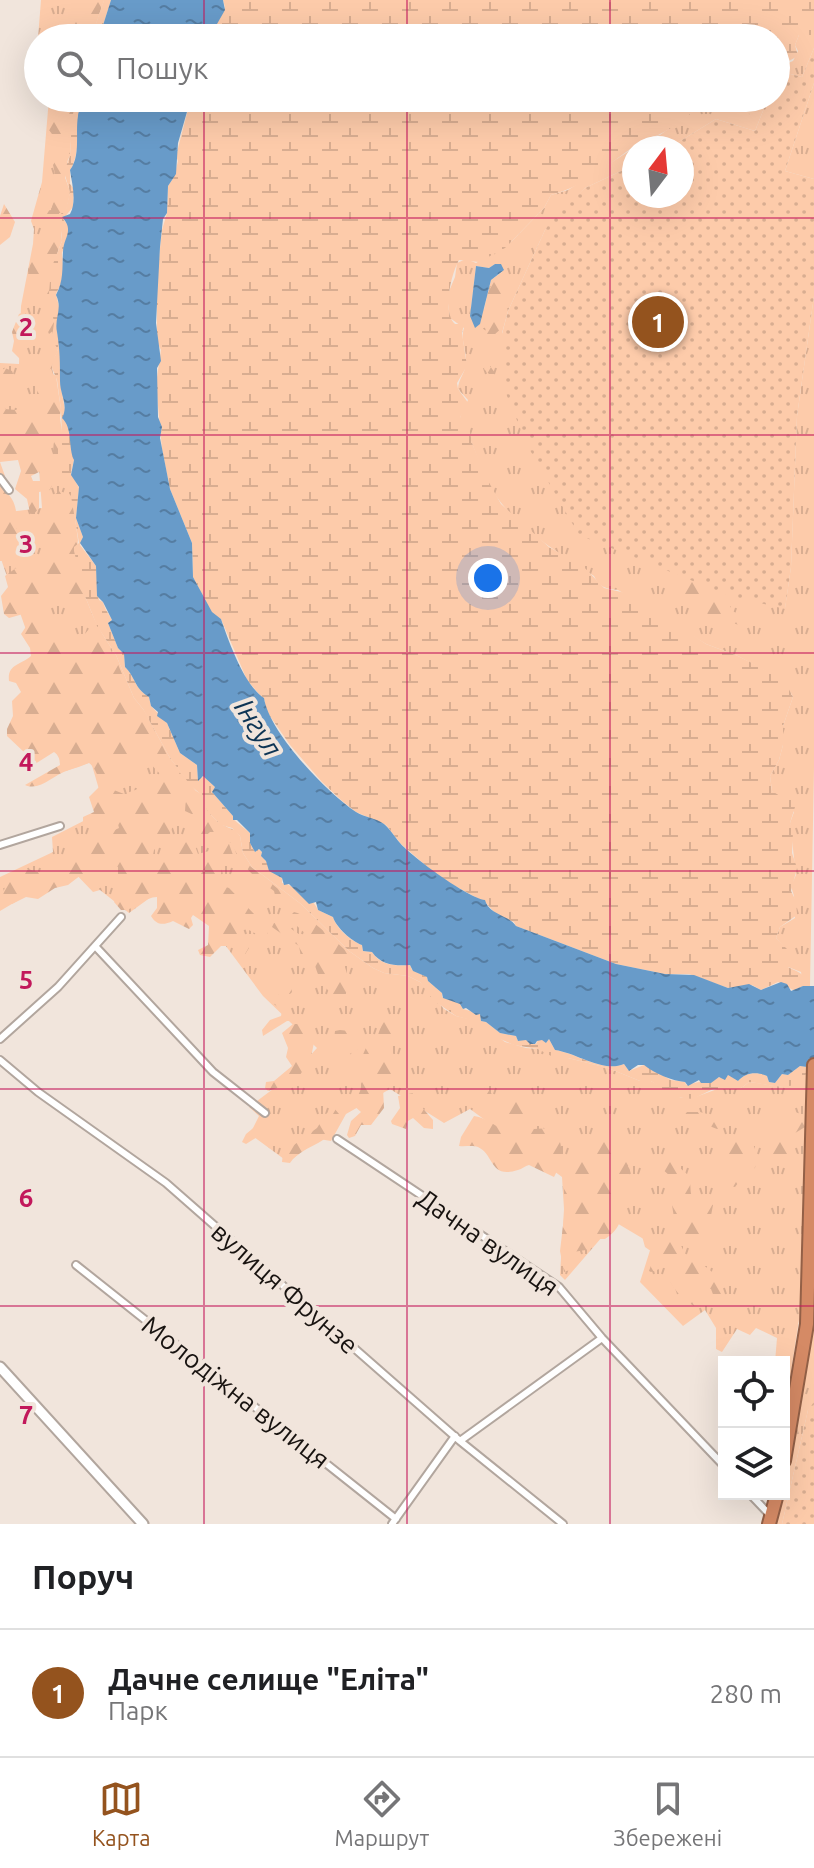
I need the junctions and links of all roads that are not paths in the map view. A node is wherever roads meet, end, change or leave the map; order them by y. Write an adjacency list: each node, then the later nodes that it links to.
1 (0, 478): 2 (street)
2 (9, 490)
3 (60, 826): 4 (street)
4 (0, 845)
5 (121, 917): 6 (street)
6 (95, 946): 7 (street); 11 (street)
7 (0, 1039)
8 (0, 1060): 17 (street, вулиця Фрунзе)
9 (814, 1065): 10 (highway)
10 (813, 1112): 16 (highway)
11 (265, 1113)
12 (337, 1139): 14 (street, Дачна вулиця)
13 (76, 1265): 22 (street, Молодіжна вулиця)
14 (602, 1338): 17 (street); 18 (street, Дачна вулиця)
15 (0, 1367): 23 (street)
16 (790, 1428)
17 (458, 1438): 22 (street); 24 (street, вулиця Фрунзе)
18 (718, 1460)
19 (755, 1500): 21 (street)
20 (775, 1500): 21 (highway)
21 (770, 1520)
22 (394, 1521)
23 (143, 1524)
24 (563, 1524)

